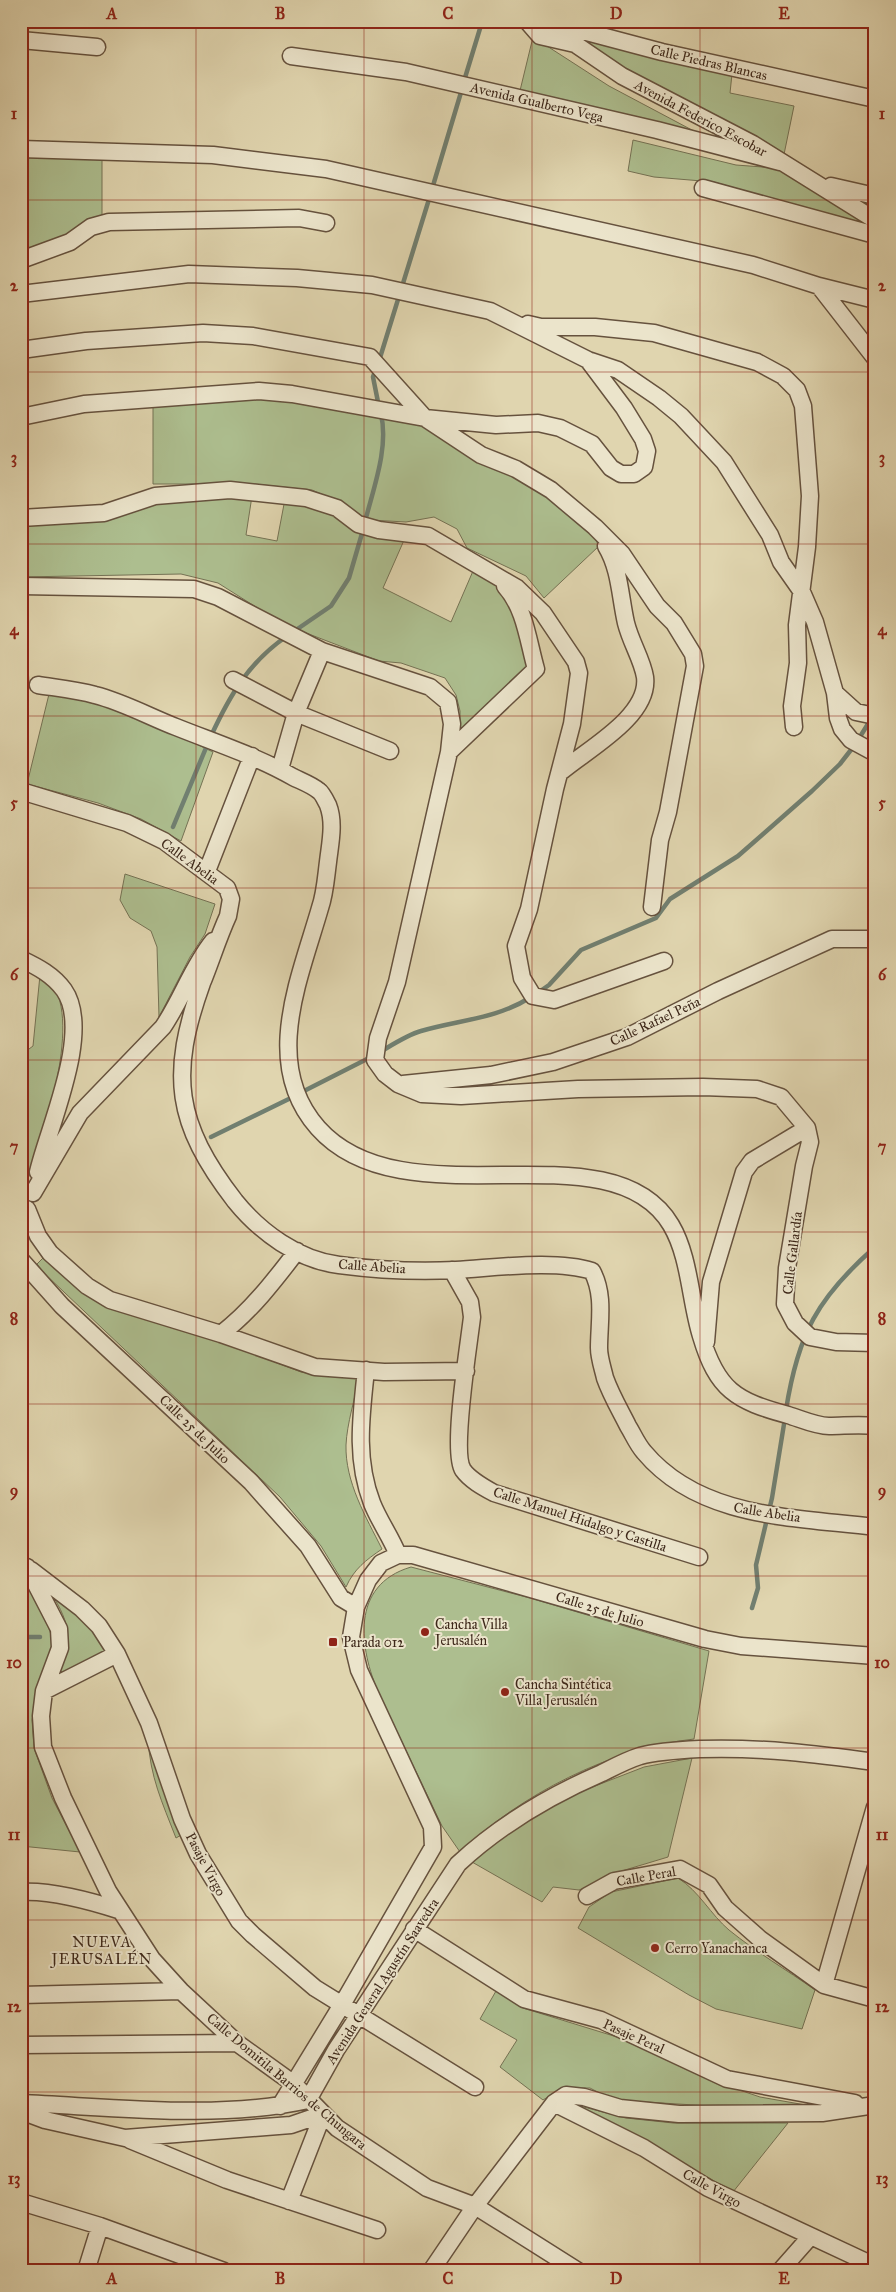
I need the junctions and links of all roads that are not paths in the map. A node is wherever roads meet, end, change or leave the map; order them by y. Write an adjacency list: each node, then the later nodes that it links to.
1 (527, 21): 8 (street, Avenida Federico Escobar)
2 (545, 21): 6 (street, Calle Piedras Blancas)
3 (21, 40): 4 (street)
4 (97, 47)
5 (291, 56): 8 (street, Avenida Gualberto Vega)
6 (875, 99)
7 (21, 149): 16 (street)
8 (780, 162): 9 (street, Avenida Federico Escobar)
9 (815, 183): 11 (street); 12 (street, Avenida Federico Escobar)
10 (703, 188): 14 (street)
11 (875, 196)
12 (875, 220)
13 (326, 223): 15 (street)
14 (875, 235)
15 (21, 260)
16 (819, 286): 18 (street); 21 (street)
17 (21, 294): 19 (street)
18 (875, 300)
19 (509, 319): 22 (street); 27 (street)
20 (21, 350): 24 (street)
21 (875, 358)
22 (588, 360): 24 (street); 28 (street)
23 (21, 417): 24 (street)
24 (425, 418): 26 (street)
25 (21, 518): 29 (street)
26 (595, 527): 44 (street); 47 (street)
27 (806, 559): 28 (street); 31 (street)
28 (781, 562): 31 (street)
29 (496, 576): 40 (street); 44 (street)
30 (21, 586): 32 (street)
31 (802, 592): 35 (street); 38 (street)
32 (322, 651): 36 (street); 40 (street)
33 (233, 680): 36 (street)
34 (38, 685): 42 (street)
35 (835, 693): 37 (street); 41 (street)
36 (296, 714): 39 (street); 43 (street)
37 (875, 716)
38 (794, 728)
39 (390, 751)
40 (449, 752): 52 (street)
41 (875, 753)
42 (252, 756): 43 (street); 46 (street)
43 (280, 769): 61 (street)
44 (562, 770): 51 (street)
45 (21, 791): 46 (street, Calle Abelia)
46 (207, 871): 48 (street, Calle Abelia)
47 (652, 907)
48 (222, 929): 54 (street); 56 (street, Calle Abelia)
49 (875, 939): 52 (street, Calle Rafael Peña)
50 (21, 959): 54 (street)
51 (664, 961)
52 (398, 1084): 53 (street)
53 (807, 1128): 60 (street, Calle Gallardía); 61 (street)
54 (33, 1193): 55 (street)
55 (24, 1213): 59 (street)
56 (297, 1251): 58 (street, Calle Abelia); 59 (street)
57 (21, 1260): 69 (street, Calle 25 de Julio)
58 (452, 1270): 63 (street, Calle Manuel Hidalgo y Castilla); 65 (street, Calle Abelia)
59 (215, 1332): 62 (street)
60 (875, 1343)
61 (705, 1352): 64 (street)
62 (366, 1370): 63 (street); 66 (street)
63 (466, 1371): 67 (street, Calle Manuel Hidalgo y Castilla)
64 (875, 1426)
65 (875, 1528)
66 (398, 1555): 69 (street); 71 (street, Calle 25 de Julio)
67 (699, 1556)
68 (24, 1565): 70 (street, Pasaje Virgo); 72 (street, Calle Domitila Barrios de Chungara)
69 (356, 1607): 83 (street)
70 (117, 1654): 72 (street); 83 (street, Pasaje Virgo)
71 (875, 1656)
72 (44, 1691): 77 (street, Calle Domitila Barrios de Chungara)
73 (875, 1762): 78 (street, Avenida General Agustín Saavedra)
74 (875, 1807): 79 (street)
75 (21, 1892): 77 (street)
76 (587, 1896): 79 (street, Calle Peral)
77 (118, 1910): 80 (street, Calle Domitila Barrios de Chungara)
78 (414, 1929): 84 (street, Avenida General Agustín Saavedra); 92 (street, Pasaje Peral)
79 (824, 1985): 82 (street, Calle Peral)
80 (181, 1991): 81 (street); 85 (street, Calle Domitila Barrios de Chungara)
81 (21, 1995)
82 (875, 1999)
83 (343, 2003): 84 (street, Pasaje Virgo); 87 (street)
84 (359, 2016): 88 (street, Pasaje Virgo); 89 (street, Avenida General Agustín Saavedra)
85 (237, 2043): 86 (street); 87 (street, Calle Domitila Barrios de Chungara)
86 (21, 2045)
87 (294, 2084): 89 (street, Calle Domitila Barrios de Chungara); 93 (street)
88 (475, 2087)
89 (308, 2100): 93 (street); 95 (street, Calle Domitila Barrios de Chungara)
90 (21, 2103): 93 (street)
91 (554, 2103): 92 (street); 99 (street); 102 (street, Calle Virgo)
92 (872, 2105)
93 (280, 2106)
94 (21, 2111): 96 (street)
95 (323, 2114): 96 (street); 97 (street); 99 (street, Calle Domitila Barrios de Chungara)
96 (125, 2138): 97 (street)
97 (289, 2201): 101 (street)
98 (21, 2202): 100 (street)
99 (475, 2206): 106 (street); 107 (street, Calle Domitila Barrios de Chungara)
100 (100, 2226): 104 (street); 105 (street)
101 (377, 2230)
102 (810, 2237): 103 (street, Calle Virgo); 108 (street)
103 (875, 2266)
104 (86, 2271)
105 (224, 2271)
106 (431, 2271)
107 (578, 2271)
108 (780, 2271)

